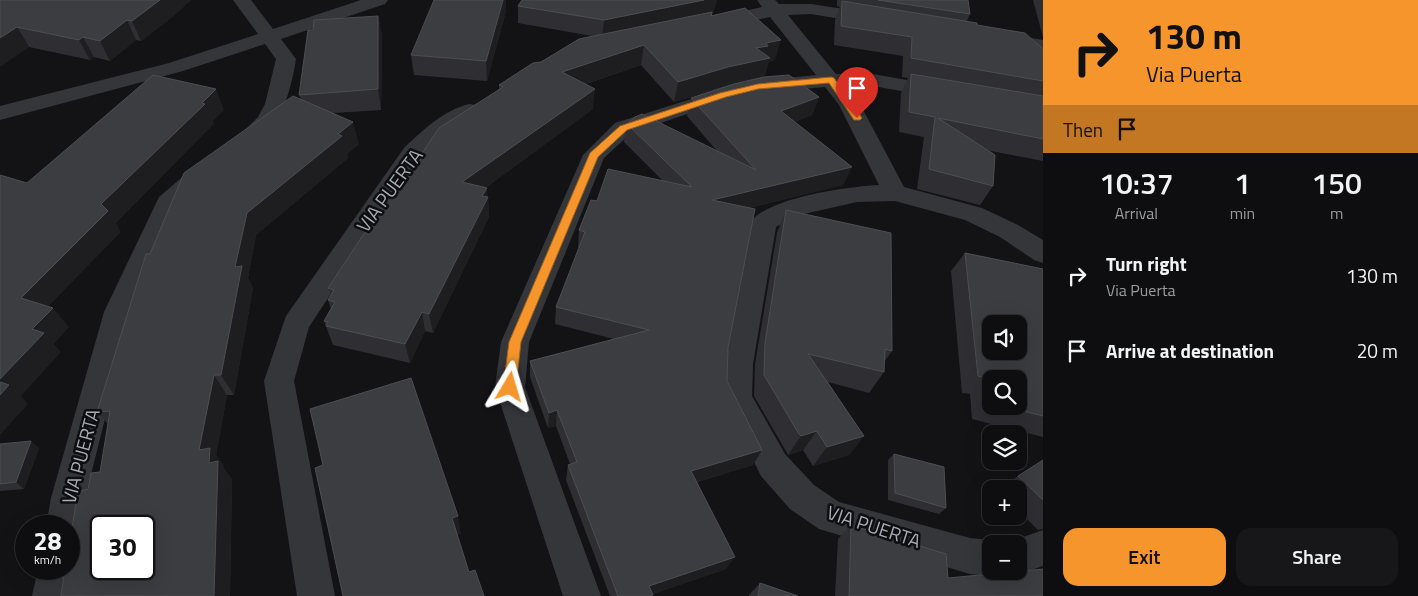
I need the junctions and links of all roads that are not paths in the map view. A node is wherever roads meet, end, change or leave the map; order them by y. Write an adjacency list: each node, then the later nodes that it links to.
1 (242, 0): 6 (street, VIA PUERTA)
2 (379, 0): 6 (street)
3 (771, 5): 4 (street); 5 (street); 9 (street)
4 (898, 23)
5 (698, 26)
6 (268, 35): 12 (street); 15 (street, VIA PUERTA)
7 (985, 37): 8 (street)
8 (1043, 46)
9 (831, 80): 10 (street); 13 (street); 22 (street)
10 (965, 96)
11 (484, 100): 21 (street, VIA PUERTA)
12 (0, 113)
13 (895, 193): 14 (street, VIA PUERTA); 18 (street, VIA PUERTA)
14 (1043, 253)
15 (65, 515)
16 (1043, 548): 17 (street)
17 (1027, 553)
18 (982, 557)
19 (54, 580): 20 (street)
20 (51, 596)
21 (316, 596)
22 (582, 596)

